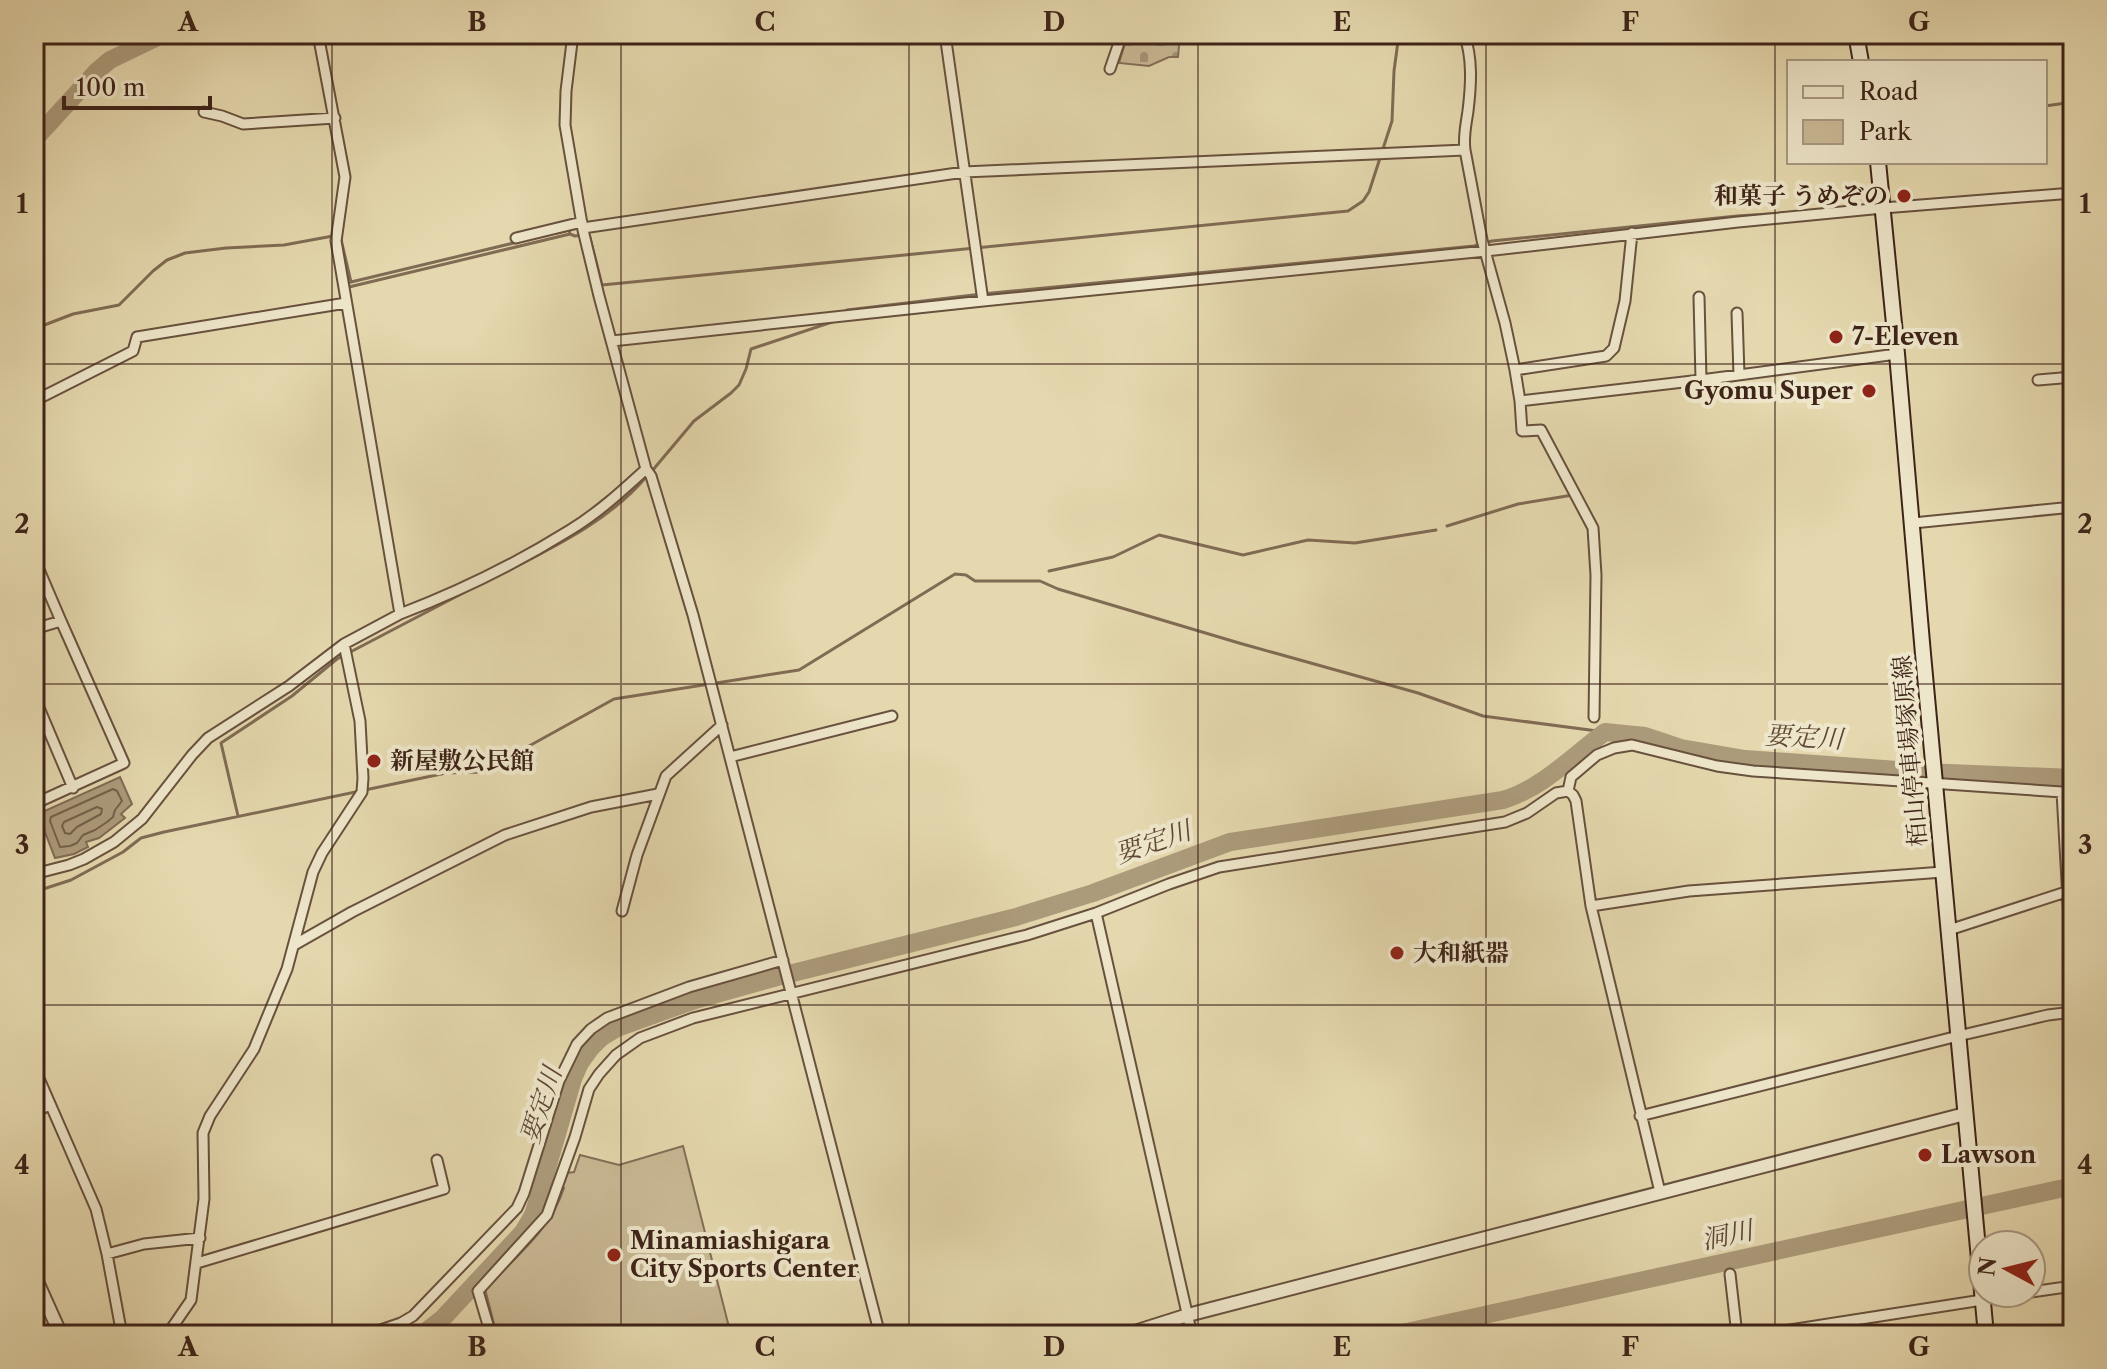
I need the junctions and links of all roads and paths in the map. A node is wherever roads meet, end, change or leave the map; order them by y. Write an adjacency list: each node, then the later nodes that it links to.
1 (318, 34): 10 (street)
2 (573, 34): 16 (street)
3 (945, 34): 13 (street)
4 (1122, 34): 8 (street)
5 (1464, 34): 11 (street)
6 (1856, 34): 7 (main road)
7 (1861, 60)
8 (1110, 69)
9 (204, 112): 10 (street)
10 (335, 118): 22 (street)
11 (1465, 150): 13 (street); 19 (street)
12 (1878, 164): 15 (main road, 栢山停車場塚原線)
13 (964, 172): 16 (street); 21 (street)
14 (2073, 193): 15 (street)
15 (1883, 208): 17 (street); 25 (main road, 栢山停車場塚原線)
16 (583, 227): 18 (street); 24 (street)
17 (1632, 233): 19 (street); 26 (street)
18 (516, 238)
19 (1484, 247): 21 (street); 26 (street)
20 (1699, 297): 29 (street)
21 (983, 301): 24 (street)
22 (346, 303): 31 (street); 37 (street)
23 (1737, 313): 27 (street)
24 (612, 341): 33 (street)
25 (1897, 354): 27 (street); 35 (main road, 栢山停車場塚原線)
26 (1515, 370): 32 (street)
27 (1739, 375): 29 (street)
28 (2073, 377): 30 (street)
29 (1701, 380): 32 (street)
30 (2038, 380)
31 (34, 401)
32 (1520, 401): 43 (street)
33 (648, 472): 37 (street); 44 (street)
34 (2073, 507): 35 (street)
35 (1913, 523): 46 (main road, 栢山停車場塚原線)
36 (34, 558): 38 (street)
37 (400, 614): 40 (street)
38 (61, 621): 39 (street); 47 (street)
39 (34, 629)
40 (344, 644): 54 (street); 60 (street)
41 (34, 696): 47 (street)
42 (892, 716): 45 (street)
43 (1594, 717)
44 (722, 725): 45 (street); 51 (street)
45 (730, 757): 61 (street)
46 (1935, 783): 48 (street); 49 (street); 53 (main road, 栢山停車場塚原線)
47 (73, 788): 52 (street)
48 (1568, 791): 56 (street); 58 (street)
49 (2062, 792): 50 (street); 55 (street)
50 (2073, 792)
51 (658, 794): 57 (street); 60 (street)
52 (34, 804)
53 (1943, 872): 56 (street); 59 (main road, 栢山停車場塚原線)
54 (34, 874)
55 (2070, 891): 59 (street); 63 (street)
56 (1591, 906): 70 (street)
57 (622, 911)
58 (1096, 913): 62 (street); 83 (street)
59 (1949, 930): 65 (main road, 栢山停車場塚原線)
60 (294, 945): 74 (street)
61 (784, 962): 62 (street); 87 (street)
62 (791, 989): 88 (street); 89 (street)
63 (2073, 990)
64 (2073, 1012): 65 (street)
65 (1958, 1036): 69 (main road, 栢山停車場塚原線); 70 (street)
66 (34, 1067): 67 (street)
67 (50, 1105): 68 (street); 75 (street)
68 (34, 1112)
69 (1965, 1114): 72 (street); 73 (main road, 栢山停車場塚原線)
70 (1640, 1116): 72 (street)
71 (437, 1160): 76 (street)
72 (1660, 1192): 83 (street)
73 (1976, 1229)
74 (200, 1238): 75 (street); 76 (street)
75 (107, 1254): 85 (street)
76 (197, 1263): 86 (street)
77 (1730, 1274): 92 (street)
78 (34, 1275): 84 (street)
79 (2073, 1286): 80 (street)
80 (2047, 1290)
81 (1967, 1302): 93 (street)
82 (1984, 1309): 94 (main road, 栢山停車場塚原線)
83 (1188, 1315): 90 (street); 91 (street)
84 (61, 1335)
85 (122, 1335)
86 (167, 1335)
87 (366, 1335)
88 (491, 1335)
89 (880, 1335)
90 (1125, 1335)
91 (1192, 1335)
92 (1737, 1335)
93 (1758, 1335)
94 (1986, 1335)

